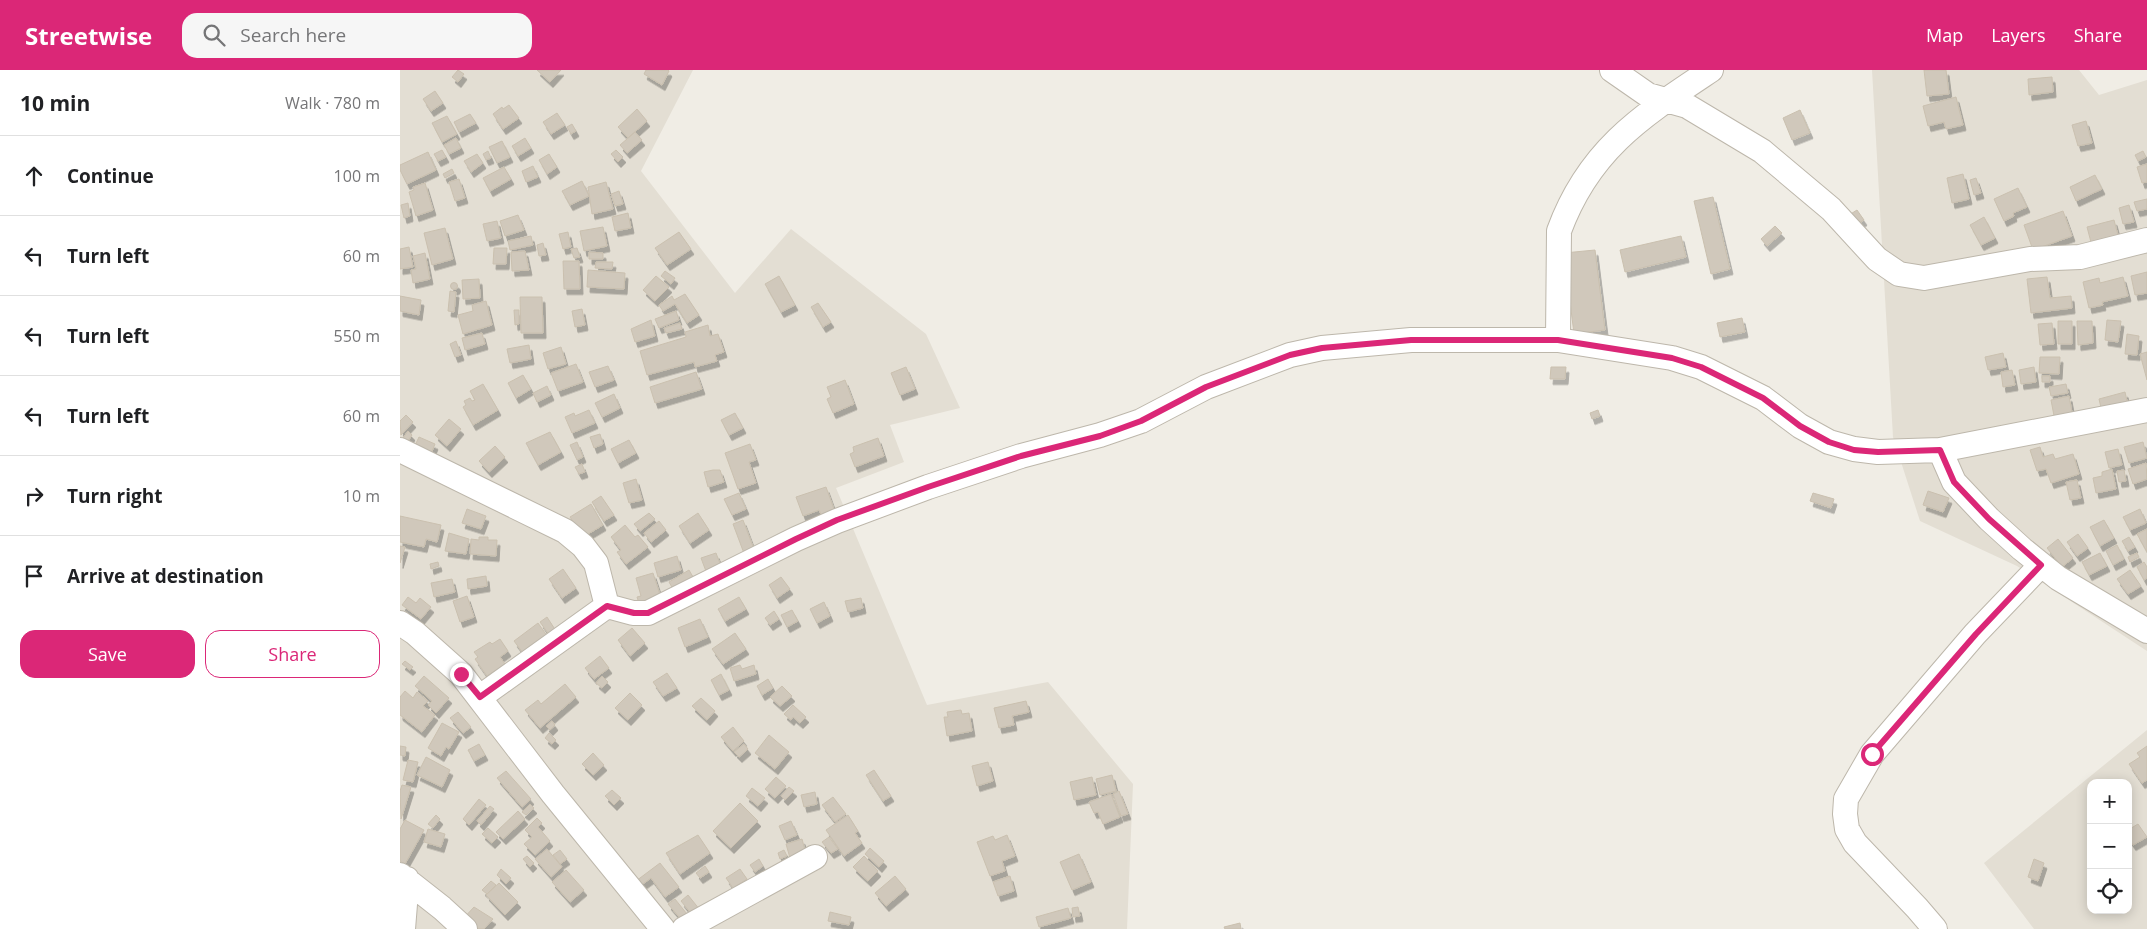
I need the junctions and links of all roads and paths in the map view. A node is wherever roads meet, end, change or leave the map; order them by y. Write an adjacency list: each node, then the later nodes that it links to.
1 (1612, 70): 3 (street)
2 (1711, 70): 3 (street)
3 (1667, 99): 4 (street); 5 (street)
4 (2147, 240)
5 (1558, 340): 8 (street); 10 (street)
6 (2147, 410): 8 (street)
7 (400, 450): 10 (street)
8 (1940, 450): 9 (street)
9 (2041, 565): 12 (street); 20 (street)
10 (607, 606): 13 (street)
11 (400, 623): 13 (street)
12 (2147, 632)
13 (480, 697): 18 (street)
14 (815, 857): 19 (street)
15 (403, 877): 16 (street); 17 (street)
16 (403, 929)
17 (464, 929)
18 (663, 929)
19 (684, 929)
20 (1934, 929)

